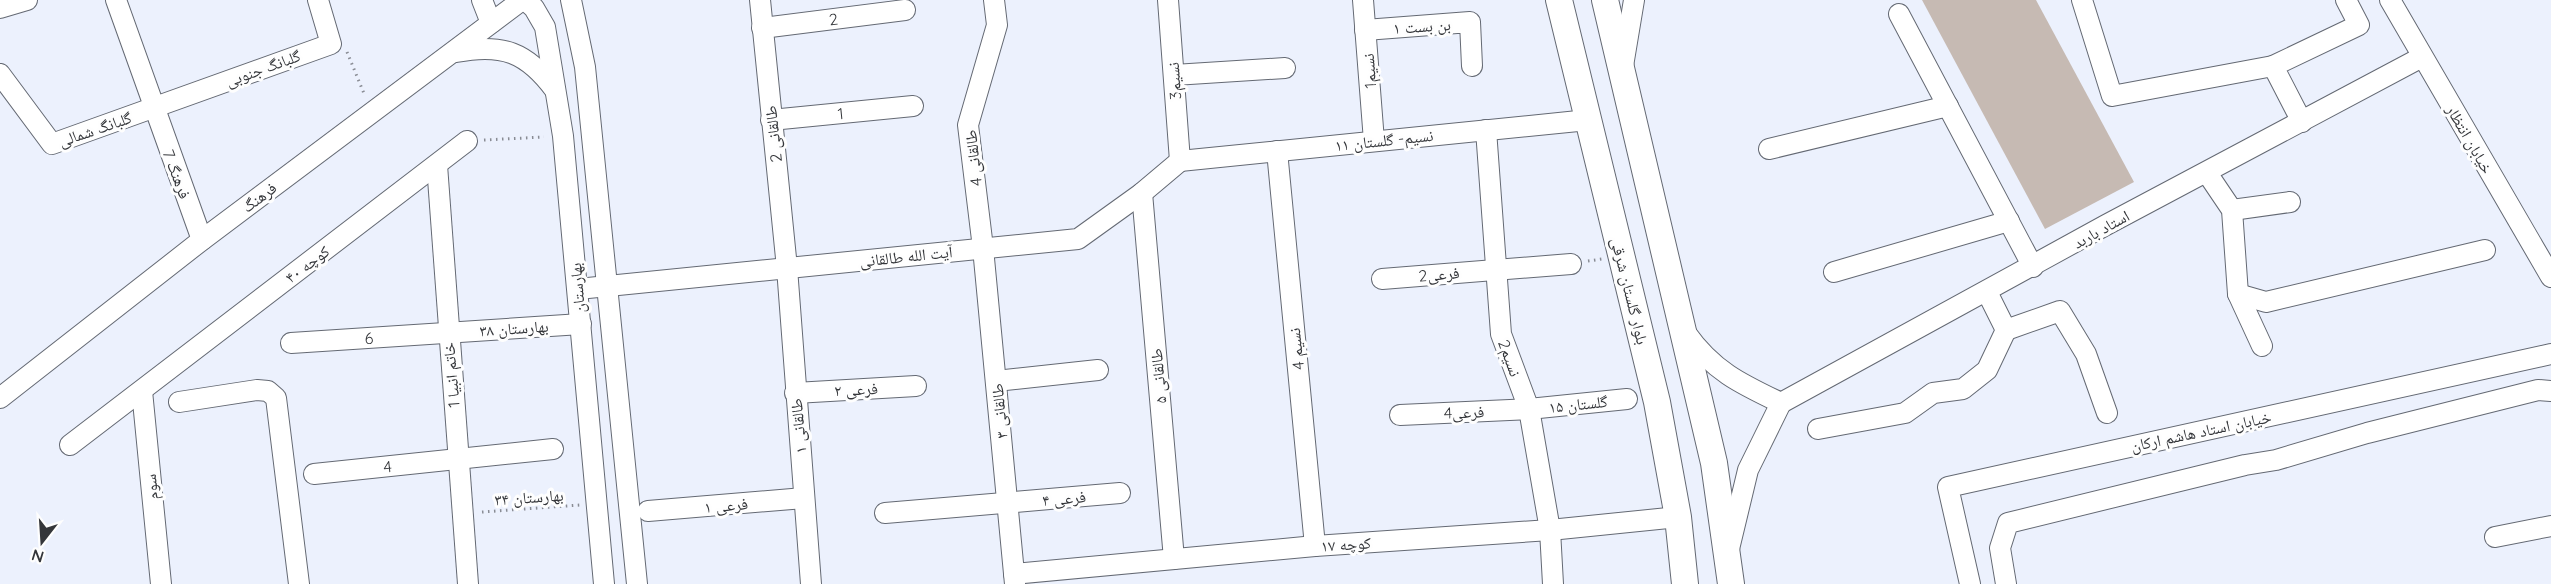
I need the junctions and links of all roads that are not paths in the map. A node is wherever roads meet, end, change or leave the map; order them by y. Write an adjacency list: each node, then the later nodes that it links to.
1 (27, 0): 17 (street)
2 (116, 0): 34 (street, فرهنگ 7)
3 (318, 0): 34 (street, گلبانگ جنوبی)
4 (482, 0): 20 (street)
5 (524, 0): 20 (street, فرهنگ); 31 (street, بهارستان)
6 (571, 0): 60 (street, بهارستان)
7 (760, 0): 21 (street, طالقانی 2)
8 (994, 0): 51 (street, طالقانی 4)
9 (1168, 0): 30 (street, نسیم3)
10 (1363, 0): 22 (street, نسیم1)
11 (1559, 0): 36 (main road, بلوار گلستان شرقی)
12 (1605, 0): 28 (main road)
13 (1634, 0): 28 (street)
14 (2082, 0): 26 (street)
15 (2346, 0): 26 (street)
16 (2390, 0): 24 (street, خیابان انتظار)
17 (0, 8)
18 (905, 10): 21 (street, 2)
19 (1899, 14): 33 (street)
20 (491, 23): 23 (street, فرهنگ)
21 (762, 28): 35 (street, طالقانی 2)
22 (1365, 30): 25 (street, بن بست ۱); 40 (street, نسیم1)
23 (454, 52): 31 (street); 50 (street, فرهنگ)
24 (2422, 57): 37 (street, استاد باربد); 58 (street, خیابان انتظار)
25 (1472, 66)
26 (2273, 66): 37 (street)
27 (1285, 68): 30 (street)
28 (1622, 72): 65 (main road)
29 (0, 74): 34 (street, گلبانگ شمالی)
30 (1174, 75): 43 (street, نسیم3)
31 (556, 92): 61 (street, بهارستان)
32 (913, 106): 35 (street, 1)
33 (1948, 106): 41 (street); 49 (street)
34 (153, 108): 50 (street, فرهنگ 7)
35 (771, 120): 55 (street, طالقانی 2)
36 (1588, 120): 38 (street, نسیم- گلستان ۱۱); 94 (main road, بلوار گلستان شرقی)
37 (2302, 122): 45 (street, استاد باربد)
38 (1486, 130): 40 (street, نسیم- گلستان ۱۱); 56 (street, نسیم2)
39 (467, 141): 44 (street, کوچه ۴۰)
40 (1374, 141): 42 (street, نسیم- گلستان ۱۱)
41 (1769, 149)
42 (1277, 151): 43 (street, نسیم- گلستان ۱۱); 98 (street, نسیم 4)
43 (1180, 161): 46 (street, آیت الله طالقانی)
44 (437, 165): 67 (street, خاتم انبیا 1); 74 (street, کوچه ۴۰)
45 (2207, 173): 48 (street); 54 (street, استاد باربد)
46 (1142, 193): 51 (street, آیت الله طالقانی); 99 (street, طالقانی ۵)
47 (2290, 202): 48 (street)
48 (2232, 210): 63 (street)
49 (2009, 221): 54 (street); 57 (street)
50 (202, 240): 77 (street, فرهنگ)
51 (983, 248): 55 (street, آیت الله طالقانی); 72 (street, طالقانی ۳)
52 (2486, 250): 63 (street)
53 (1571, 264): 56 (street, فرعی2)
54 (2033, 267): 62 (street, استاد باربد)
55 (787, 268): 60 (street, آیت الله طالقانی); 76 (street, طالقانی ۱)
56 (1496, 269): 59 (street, فرعی2); 81 (street, نسیم2)
57 (1834, 272)
58 (2551, 276)
59 (1382, 279)
60 (606, 286): 61 (street, آیت الله طالقانی); 106 (street, بهارستان)
61 (578, 289): 64 (street, بهارستان)
62 (1986, 292): 66 (street); 80 (street, استاد باربد)
63 (2238, 294): 69 (street)
64 (581, 324): 67 (street, بهارستان ۳۸); 105 (street, بهارستان)
65 (1681, 327): 80 (street); 100 (main road)
66 (2006, 330): 82 (street); 84 (street)
67 (448, 333): 68 (street, 6); 87 (street, خاتم انبیا 1)
68 (291, 343)
69 (2262, 346)
70 (2551, 354): 110 (street, خیابان استاد هاشم ارکان)
71 (1098, 370): 72 (street)
72 (996, 381): 91 (street, طالقانی ۳)
73 (916, 386): 76 (street, فرعی ۲)
74 (142, 391): 85 (street, کوچه ۴۰); 102 (street, سوم)
75 (2551, 391): 111 (street)
76 (795, 393): 90 (street, طالقانی ۱)
77 (0, 398)
78 (1627, 399): 81 (street, گلستان ۱۵)
79 (179, 402): 103 (street)
80 (1781, 403): 100 (street)
81 (1528, 409): 83 (street, فرعی4); 96 (street, نسیم2)
82 (2107, 413)
83 (1400, 415)
84 (1818, 429)
85 (70, 446)
86 (553, 449): 87 (street, 4)
87 (458, 459): 88 (street, 4); 104 (street, خاتم انبیا 1)
88 (314, 474)
89 (1120, 493): 91 (street, فرعی ۴)
90 (804, 498): 92 (street, فرعی ۱); 107 (street, طالقانی ۱)
91 (1008, 503): 93 (street, فرعی ۴); 101 (street, طالقانی ۳)
92 (648, 511)
93 (885, 513)
94 (1678, 518): 96 (street, کوچه ۱۷); 109 (main road, بلوار گلستان شرقی)
95 (2551, 526): 97 (street)
96 (1550, 530): 98 (street, کوچه ۱۷); 108 (street, نسیم2)
97 (2495, 537)
98 (1315, 546): 99 (street, کوچه ۱۷)
99 (1174, 559): 101 (street, کوچه ۱۷)
100 (1728, 573)
101 (1015, 579)
102 (161, 584)
103 (299, 584)
104 (468, 584)
105 (604, 584)
106 (636, 584)
107 (811, 584)
108 (1553, 584)
109 (1685, 584)
110 (1970, 584)
111 (2006, 584)

